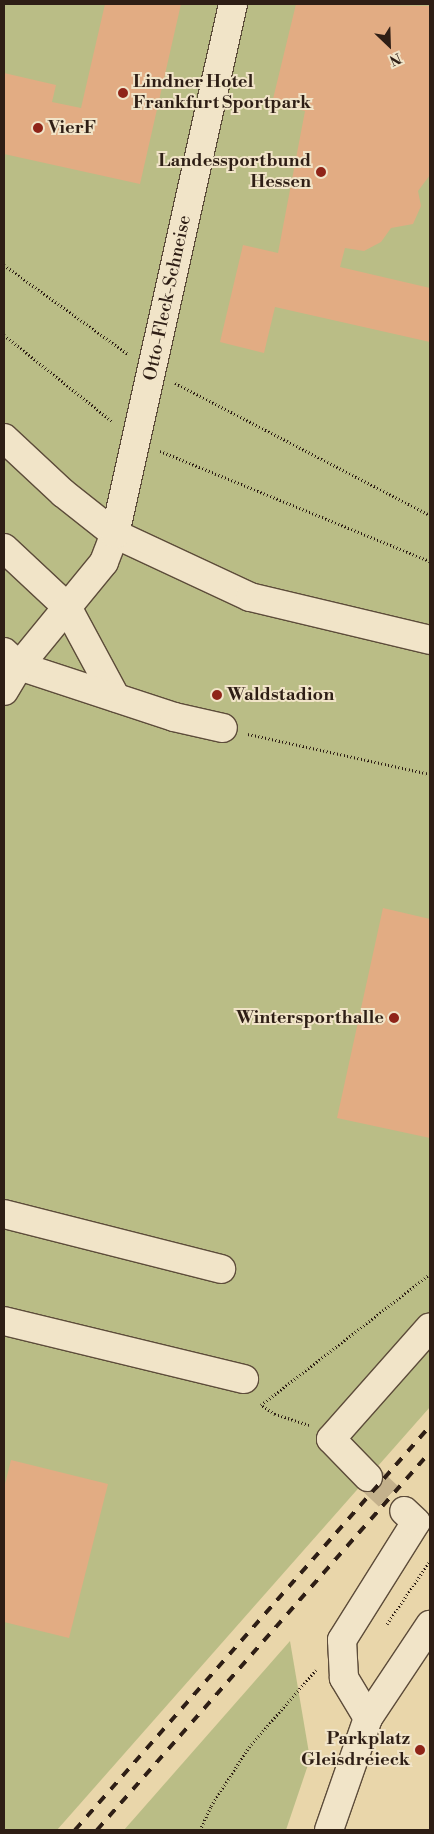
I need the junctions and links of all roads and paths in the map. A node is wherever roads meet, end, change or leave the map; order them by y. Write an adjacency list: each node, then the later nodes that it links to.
1 (233, 4): 4 (street, Otto-Fleck-Schneise)
2 (4, 265): 4 (path)
3 (4, 335): 6 (path)
4 (152, 371): 6 (street, Otto-Fleck-Schneise); 7 (path)
5 (4, 438): 8 (street)
6 (137, 441): 8 (street, Otto-Fleck-Schneise); 10 (path)
7 (430, 515)
8 (115, 534): 11 (street, Otto-Fleck-Schneise); 12 (street)
9 (4, 548): 11 (street)
10 (430, 562)
11 (67, 607): 13 (street, Otto-Fleck-Schneise); 15 (street)
12 (430, 640)
13 (12, 659): 14 (street, Otto-Fleck-Schneise); 15 (street)
14 (4, 690)
15 (116, 698): 16 (street)
16 (223, 728): 17 (path)
17 (430, 774)
18 (4, 1214): 19 (street)
19 (221, 1269)
20 (430, 1274): 24 (path)
21 (4, 1321): 23 (street)
22 (430, 1327): 25 (street)
23 (244, 1379)
24 (316, 1428)
25 (368, 1477)
26 (404, 1511): 28 (street)
27 (430, 1626): 29 (street)
28 (342, 1640): 29 (street); 30 (path)
29 (368, 1718): 31 (street)
30 (200, 1830)
31 (329, 1830)

